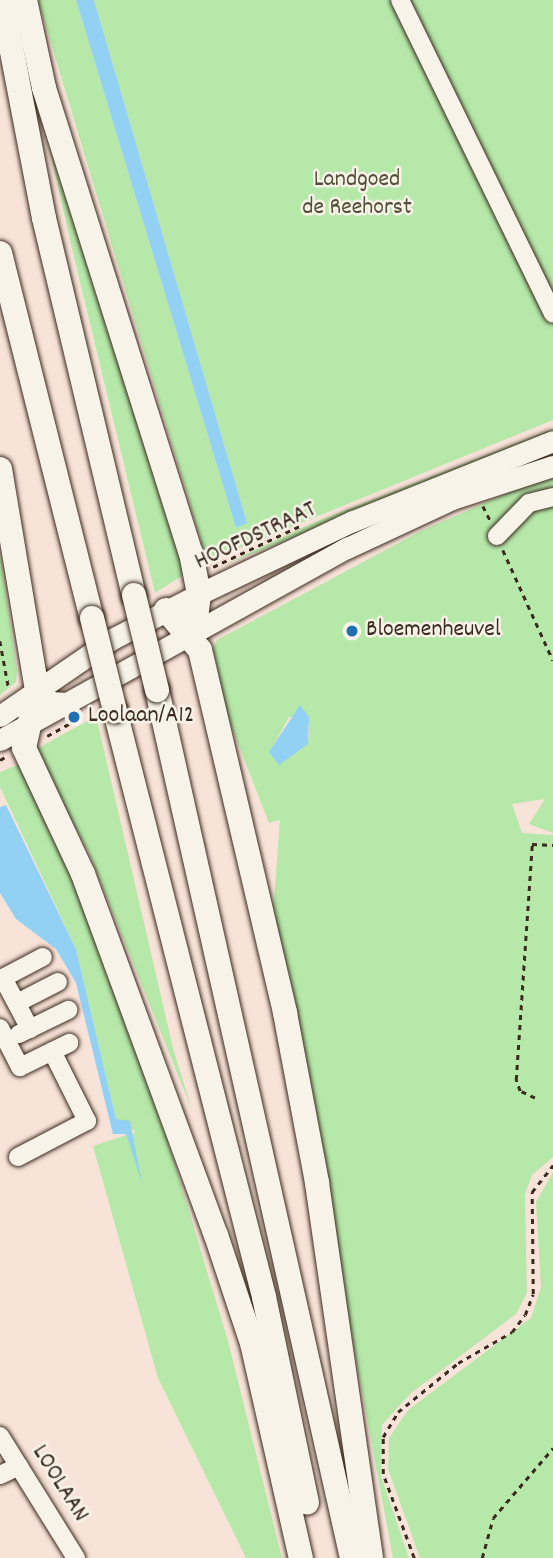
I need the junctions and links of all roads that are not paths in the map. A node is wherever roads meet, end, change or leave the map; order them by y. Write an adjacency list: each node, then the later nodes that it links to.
1 (2, 0): 33 (highway, bridge)
2 (24, 0): 11 (highway)
3 (400, 0): 5 (street)
4 (0, 253): 32 (highway, bridge)
5 (553, 314)
6 (553, 441): 11 (main road, HOOFDSTRAAT)
7 (553, 466): 13 (main road, HOOFDSTRAAT)
8 (0, 469): 14 (highway)
9 (553, 497): 10 (street)
10 (497, 536)
11 (198, 594): 12 (main road, HOOFDSTRAAT); 13 (highway)
12 (166, 610): 13 (highway); 14 (main road, HOOFDSTRAAT)
13 (194, 635): 15 (main road, HOOFDSTRAAT); 34 (highway)
14 (37, 690): 15 (highway); 16 (highway)
15 (68, 705): 16 (main road, HOOFDSTRAAT)
16 (11, 733): 31 (highway)
17 (43, 957): 18 (street)
18 (2, 979): 20 (street)
19 (58, 982): 20 (street)
20 (17, 1003): 22 (street)
21 (68, 1010): 22 (street)
22 (30, 1029): 23 (street)
23 (3, 1034): 25 (street)
24 (69, 1043): 25 (street)
25 (51, 1051): 26 (street)
26 (18, 1157)
27 (0, 1436): 28 (street, LOOLAAN)
28 (19, 1466): 29 (street); 30 (street, LOOLAAN)
29 (0, 1475)
30 (76, 1558)
31 (301, 1558)
32 (317, 1558)
33 (352, 1558)
34 (371, 1558)

